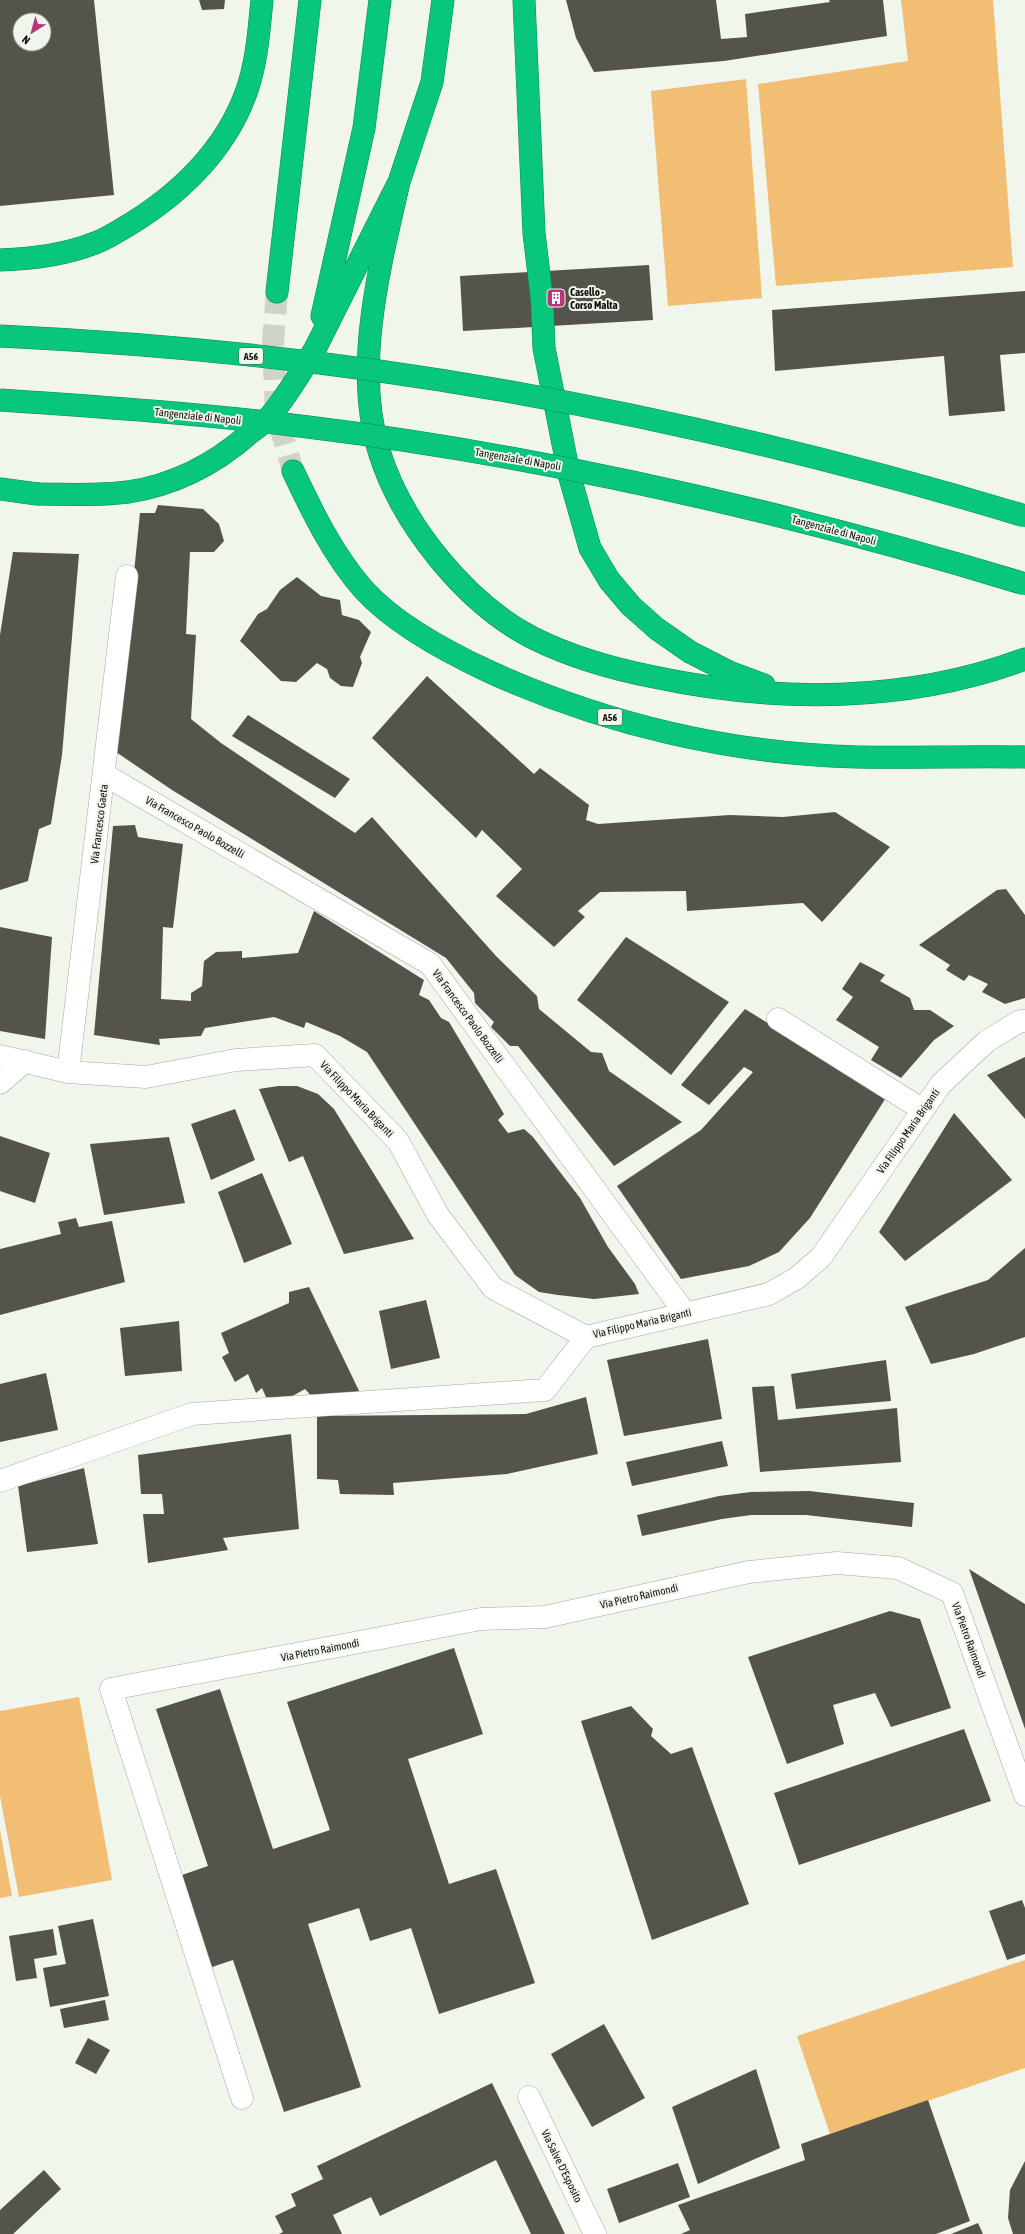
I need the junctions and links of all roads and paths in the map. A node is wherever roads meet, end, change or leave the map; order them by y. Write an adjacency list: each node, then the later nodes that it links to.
1 (262, 0): 7 (highway)
2 (310, 0): 8 (highway)
3 (380, 0): 10 (highway)
4 (443, 0): 6 (highway)
5 (524, 0): 18 (highway, bridge)
6 (400, 182): 10 (highway); 18 (highway, bridge)
7 (0, 260)
8 (277, 292)
9 (0, 336): 14 (highway, A56, bridge)
10 (316, 347): 13 (highway, bridge)
11 (0, 400): 16 (highway, Tangenziale di Napoli, bridge)
12 (293, 471): 19 (highway, A56)
13 (0, 489)
14 (1025, 516)
15 (127, 576): 20 (street, Via Francesco Gaeta)
16 (1025, 584)
17 (1025, 659): 18 (highway)
18 (824, 694)
19 (1025, 757)
20 (105, 775): 25 (street, Via Francesco Gaeta); 28 (street, Via Francesco Paolo Bozzelli)
21 (778, 1019): 27 (street)
22 (1025, 1021): 27 (street, Via Filippo Maria Briganti)
23 (0, 1056): 24 (street, Via Filippo Maria Briganti)
24 (25, 1061): 25 (street, Via Filippo Maria Briganti); 26 (street)
25 (68, 1072): 29 (street, Via Filippo Maria Briganti)
26 (0, 1083)
27 (923, 1110): 28 (street, Via Filippo Maria Briganti)
28 (685, 1313): 29 (street, Via Filippo Maria Briganti)
29 (586, 1336): 30 (street)
30 (0, 1481)
31 (1025, 1795): 33 (street, Via Pietro Raimondi)
32 (529, 2097): 34 (street, Via Salve D'Esposito)
33 (242, 2098)
34 (595, 2234)

